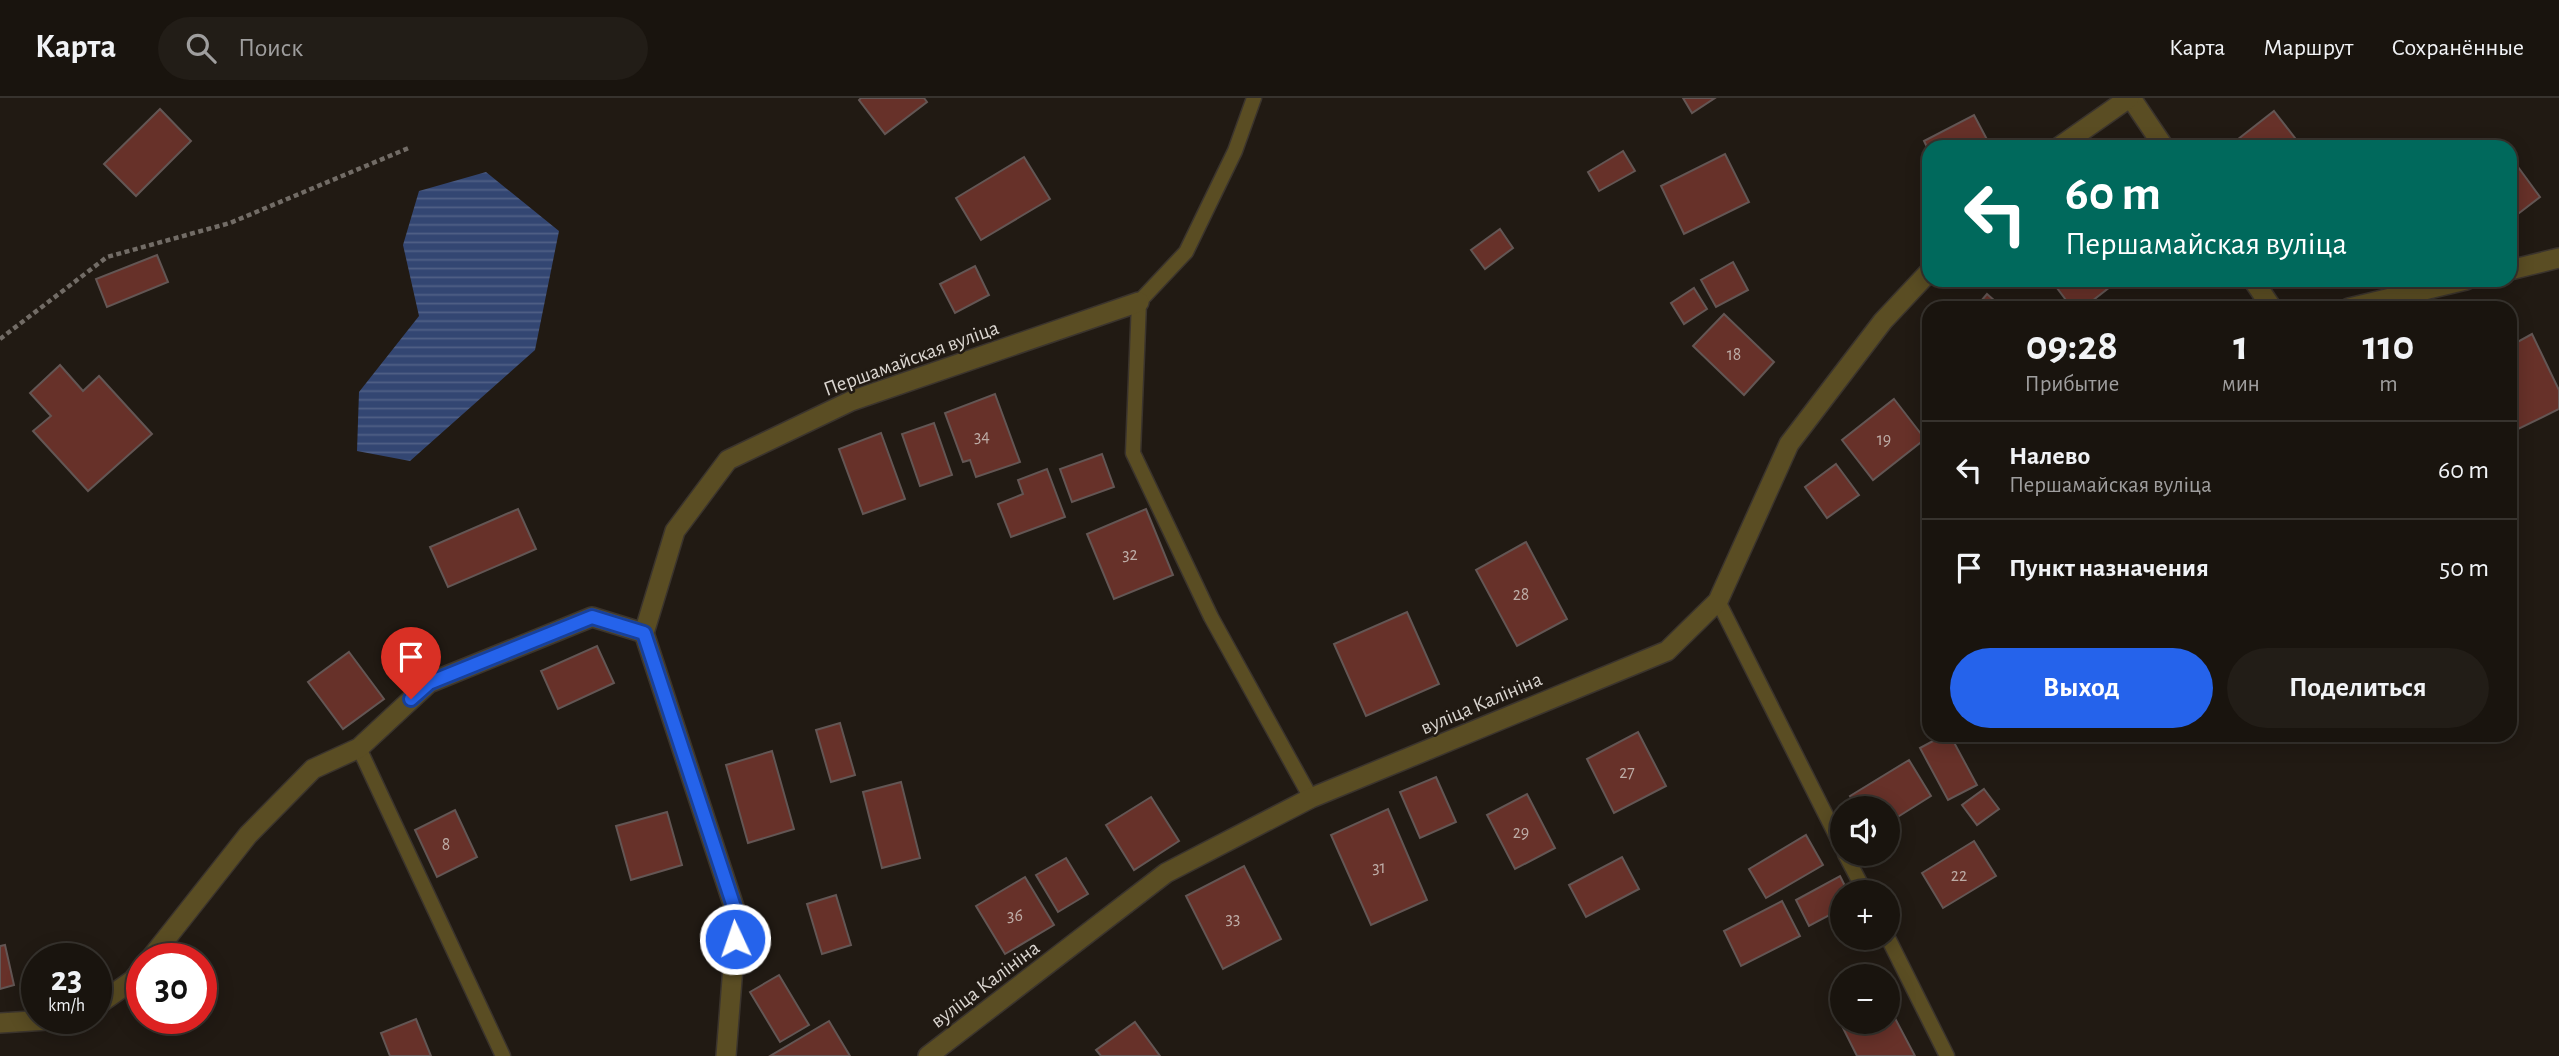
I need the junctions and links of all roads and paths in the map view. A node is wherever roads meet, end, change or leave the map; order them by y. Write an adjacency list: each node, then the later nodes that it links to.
1 (1254, 98): 11 (lane)
2 (2130, 98): 3 (street); 4 (street)
3 (2070, 140)
4 (2159, 140)
5 (411, 147): 12 (path)
6 (2559, 258): 7 (street)
7 (2517, 268)
8 (1922, 279): 13 (street, вуліца Калініна)
9 (2437, 287): 10 (street)
10 (2378, 301)
11 (1139, 302): 14 (street, Першамайская вуліца); 16 (lane)
12 (0, 339)
13 (1718, 601): 16 (street, вуліца Калініна); 17 (lane)
14 (644, 633): 15 (street); 23 (street)
15 (359, 748): 18 (street); 22 (lane)
16 (1311, 798): 24 (street, вуліца Калініна)
17 (1830, 823)
18 (163, 943)
19 (1894, 950): 25 (lane)
20 (21, 1022): 21 (street)
21 (0, 1023)
22 (503, 1056)
23 (726, 1056)
24 (928, 1056)
25 (1947, 1056)

